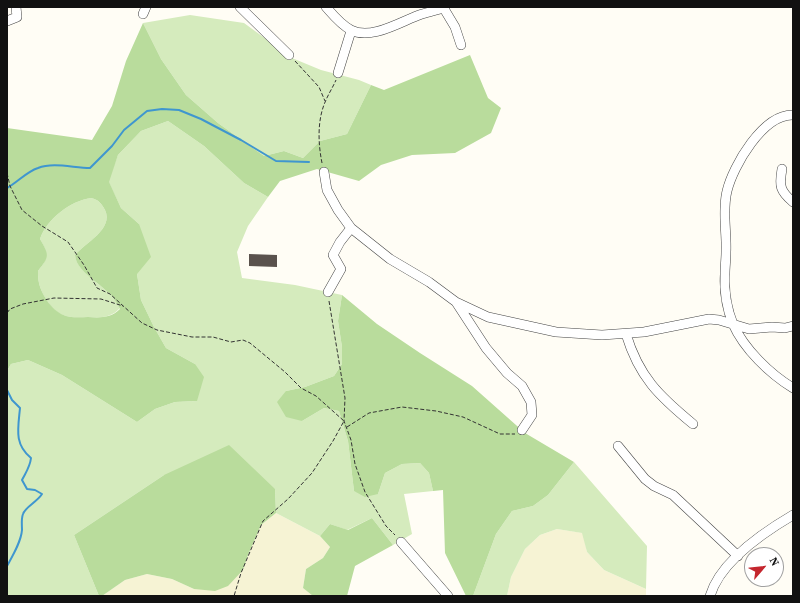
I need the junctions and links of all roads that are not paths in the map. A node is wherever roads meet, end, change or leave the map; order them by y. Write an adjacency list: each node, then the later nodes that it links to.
1 (16, 7): 5 (street)
2 (240, 7): 8 (street)
3 (326, 7): 6 (street)
4 (443, 8): 6 (street); 7 (street)
5 (7, 21)
6 (351, 31): 9 (street)
7 (461, 45)
8 (289, 55)
9 (338, 73)
10 (793, 115): 17 (street)
11 (782, 169): 13 (street)
12 (324, 172): 14 (street)
13 (793, 202)
14 (351, 228): 15 (street); 16 (street)
15 (328, 292)
16 (456, 302): 19 (street); 22 (street)
17 (734, 325): 18 (street); 19 (street); 20 (street)
18 (793, 326)
19 (626, 334): 21 (street)
20 (793, 388)
21 (692, 424)
22 (522, 430)
23 (618, 446): 26 (street)
24 (793, 515): 26 (street)
25 (401, 542): 27 (street)
26 (738, 556): 28 (street)
27 (448, 596)
28 (710, 596)

